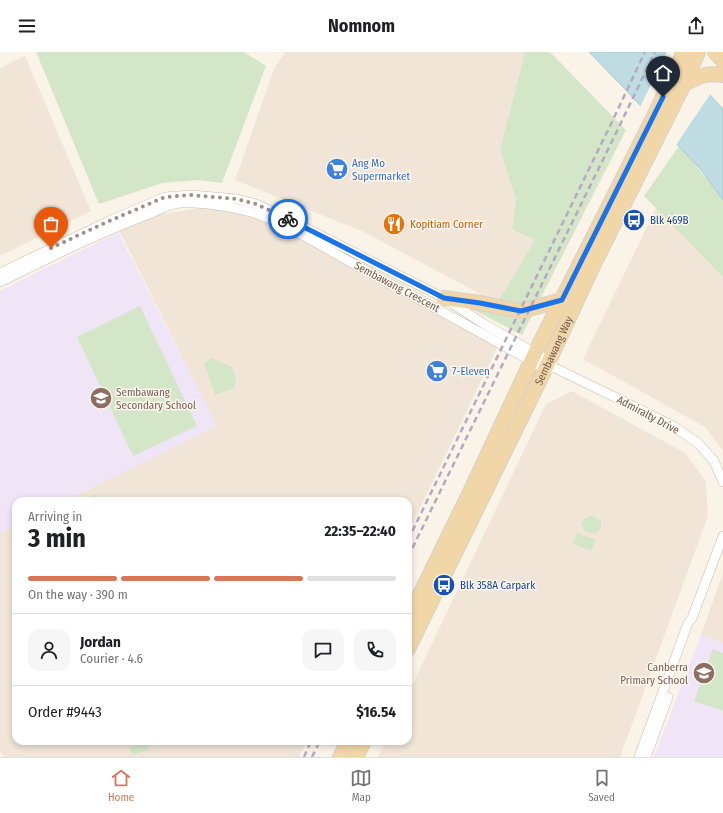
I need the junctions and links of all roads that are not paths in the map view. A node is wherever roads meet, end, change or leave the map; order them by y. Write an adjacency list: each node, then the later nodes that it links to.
1 (698, 52): 3 (main road, Sembawang Way)
2 (714, 52): 4 (main road)
3 (685, 60): 6 (main road, Sembawang Way); 7 (main road, Sembawang Way)
4 (723, 61)
5 (723, 75): 6 (main road)
6 (684, 84): 7 (main road, Sembawang Way)
7 (646, 146): 11 (main road, Sembawang Way); 13 (main road, Sembawang Way)
8 (0, 273): 10 (street, Sembawang Crescent)
9 (0, 282): 12 (street, Sembawang Crescent)
10 (444, 298): 11 (main road); 12 (street, Sembawang Crescent)
11 (562, 300): 12 (main road, Sembawang Way)
12 (533, 357): 13 (street, Sembawang Crescent); 16 (main road, Sembawang Way)
13 (549, 366): 14 (street, Admiralty Drive); 18 (main road, Sembawang Way)
14 (723, 482)
15 (723, 536): 17 (street)
16 (412, 611)
17 (692, 618): 23 (street); 24 (street)
18 (412, 641)
19 (346, 745): 21 (main road)
20 (362, 745): 22 (main road)
21 (340, 757)
22 (356, 757)
23 (639, 757)
24 (646, 757)

